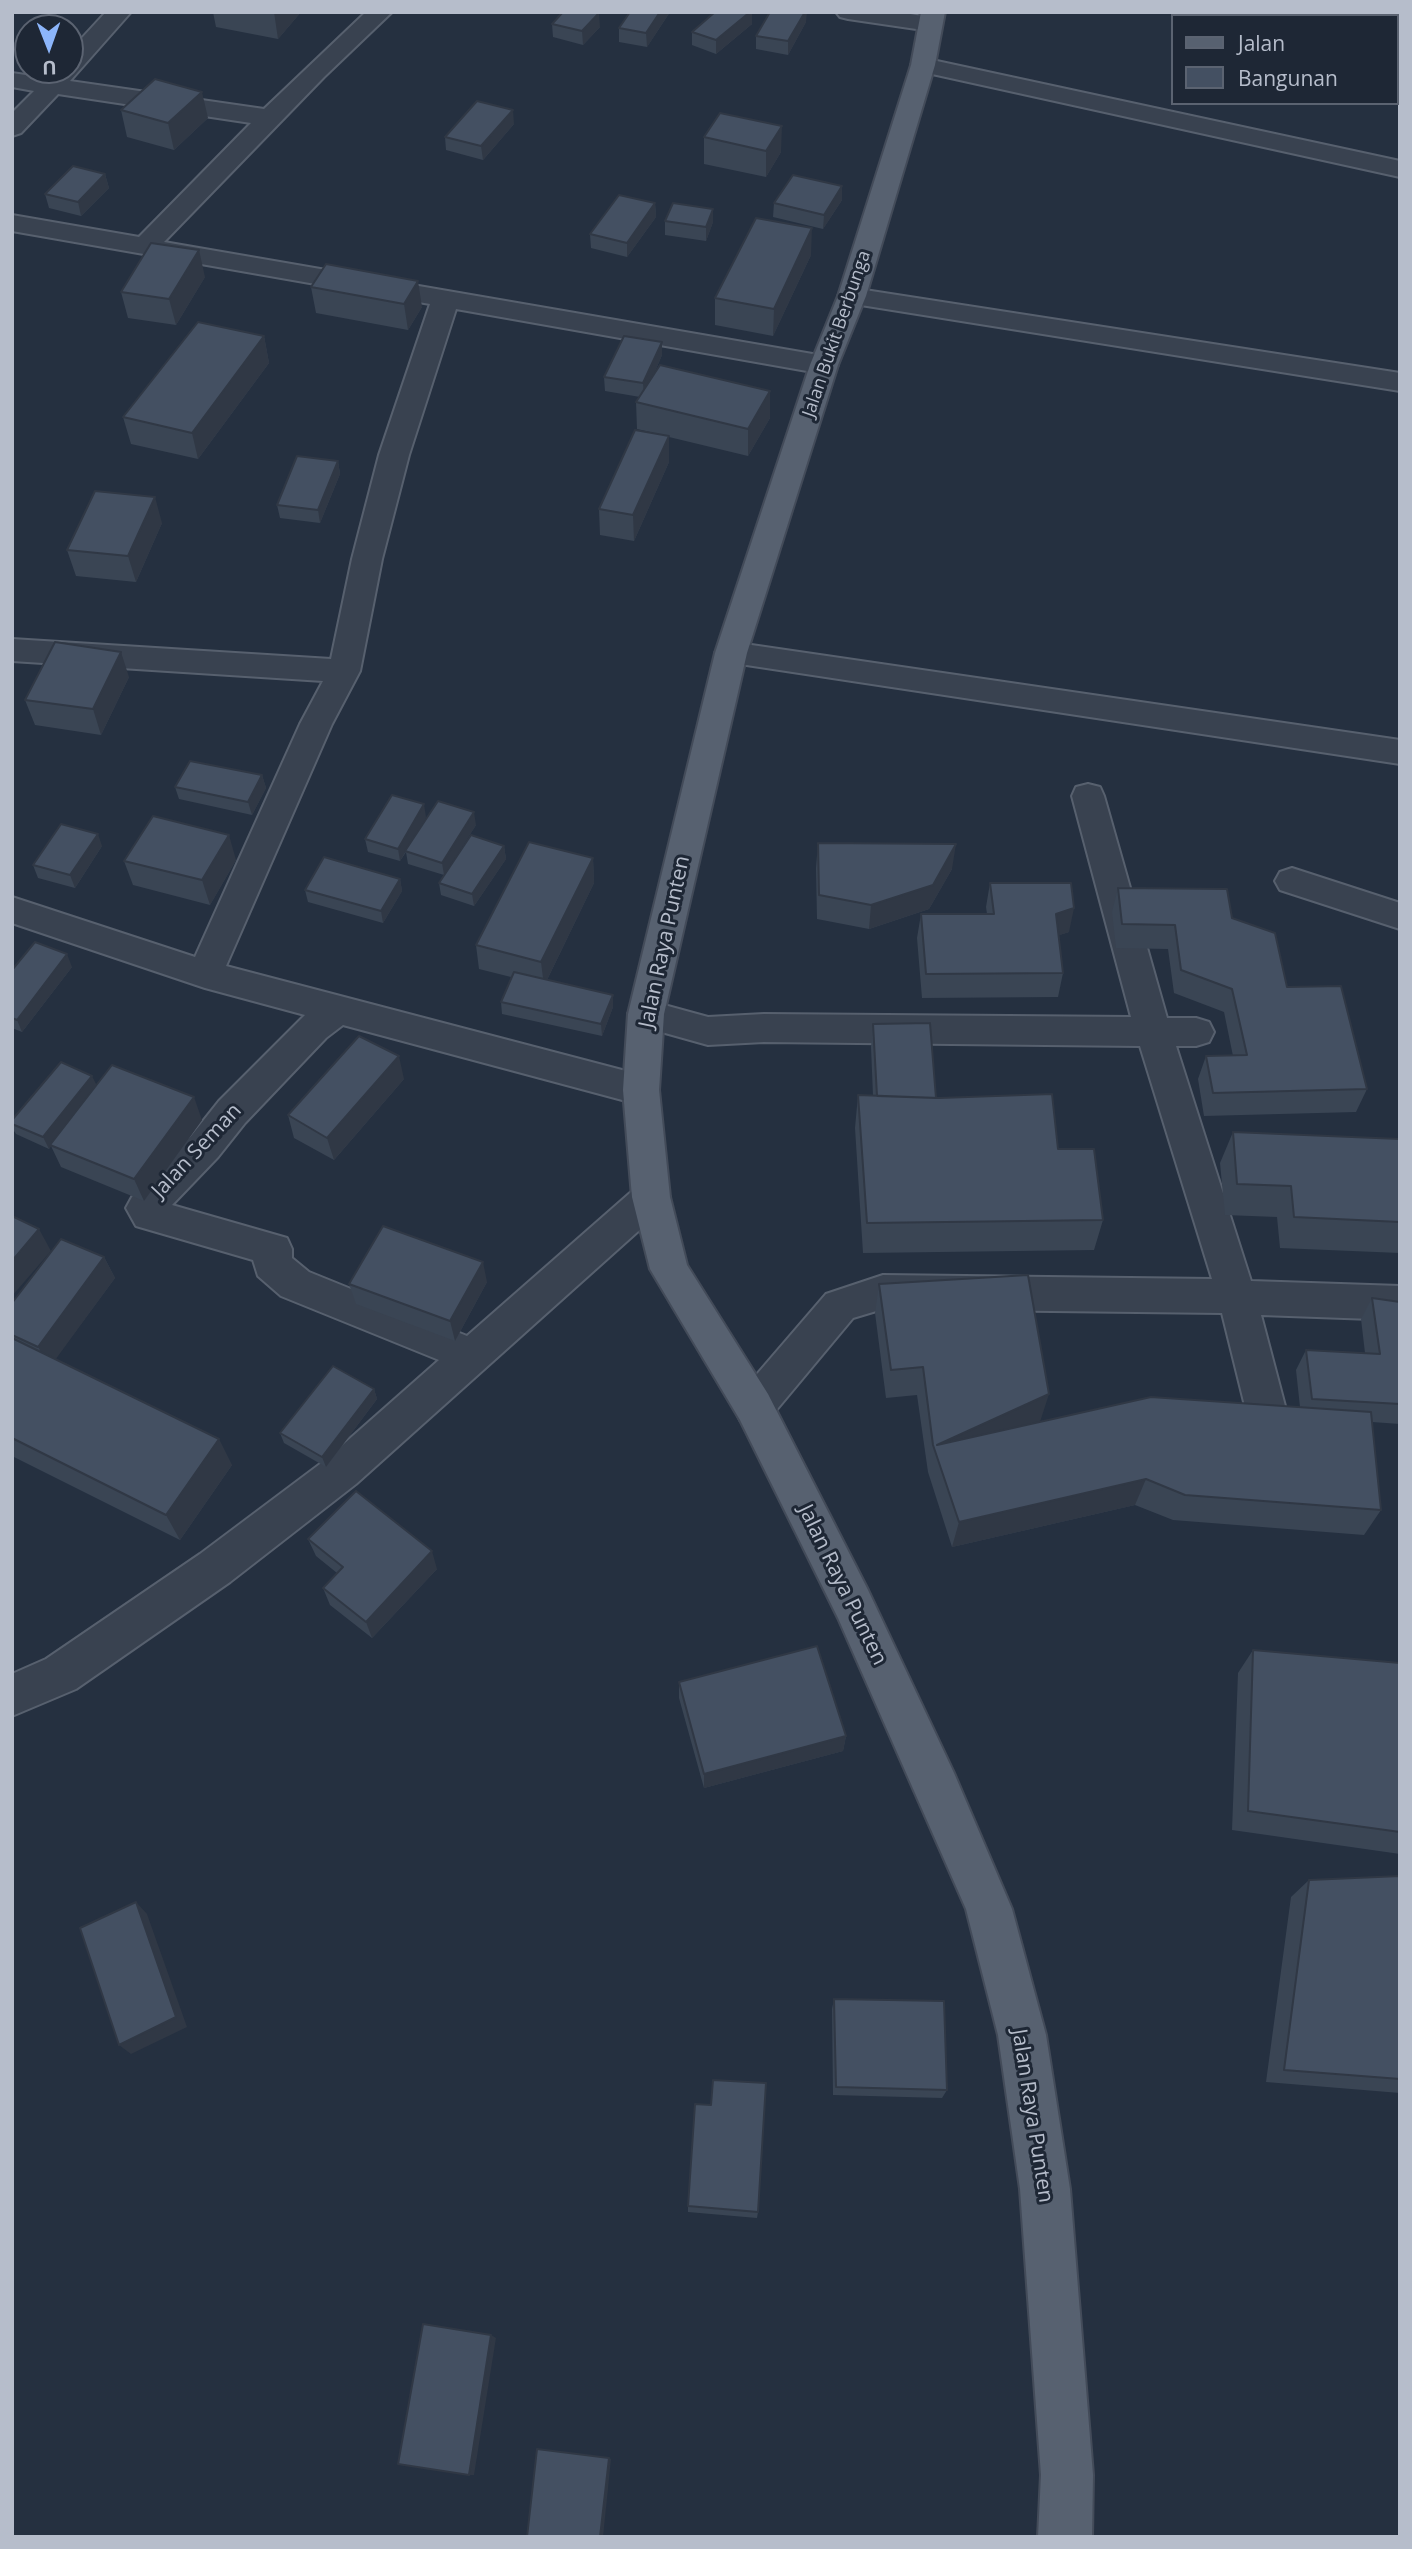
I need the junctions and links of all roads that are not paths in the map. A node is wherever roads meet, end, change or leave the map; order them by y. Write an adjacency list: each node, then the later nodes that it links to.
1 (119, 12): 5 (street)
2 (380, 12): 10 (street)
3 (848, 12): 4 (street)
4 (932, 18): 6 (main road, Jalan Bukit Berbunga)
5 (84, 51)
6 (923, 65): 12 (street); 16 (main road, Jalan Bukit Berbunga)
7 (84, 83): 10 (street)
8 (53, 84): 11 (street)
9 (1232, 105): 12 (street)
10 (271, 118): 15 (street)
11 (12, 128)
12 (1217, 129): 13 (street)
13 (1400, 169)
14 (12, 223): 15 (street)
15 (146, 245): 17 (street)
16 (852, 296): 18 (main road, Jalan Bukit Berbunga); 19 (street)
17 (445, 300): 18 (street); 22 (street)
18 (824, 365): 21 (main road, Jalan Bukit Berbunga)
19 (1400, 382)
20 (12, 650): 22 (street)
21 (731, 653): 23 (street); 30 (main road, Jalan Raya Punten)
22 (345, 671): 28 (street)
23 (1400, 752)
24 (1088, 796): 31 (street)
25 (1292, 881): 27 (street)
26 (12, 910): 28 (street)
27 (1400, 916)
28 (205, 974): 29 (street)
29 (337, 1010): 33 (street); 37 (street, Jalan Seman)
30 (646, 1014): 31 (street); 33 (main road, Jalan Raya Punten)
31 (1153, 1031): 32 (street); 35 (street)
32 (1196, 1032)
33 (641, 1090): 34 (main road, Jalan Raya Punten)
34 (651, 1197): 37 (street); 39 (main road, Jalan Raya Punten)
35 (1237, 1297): 36 (street); 38 (street); 39 (street)
36 (1400, 1303)
37 (472, 1356): 40 (street)
38 (1265, 1406)
39 (754, 1407): 41 (main road, Jalan Raya Punten)
40 (12, 1695)
41 (1065, 2537)

